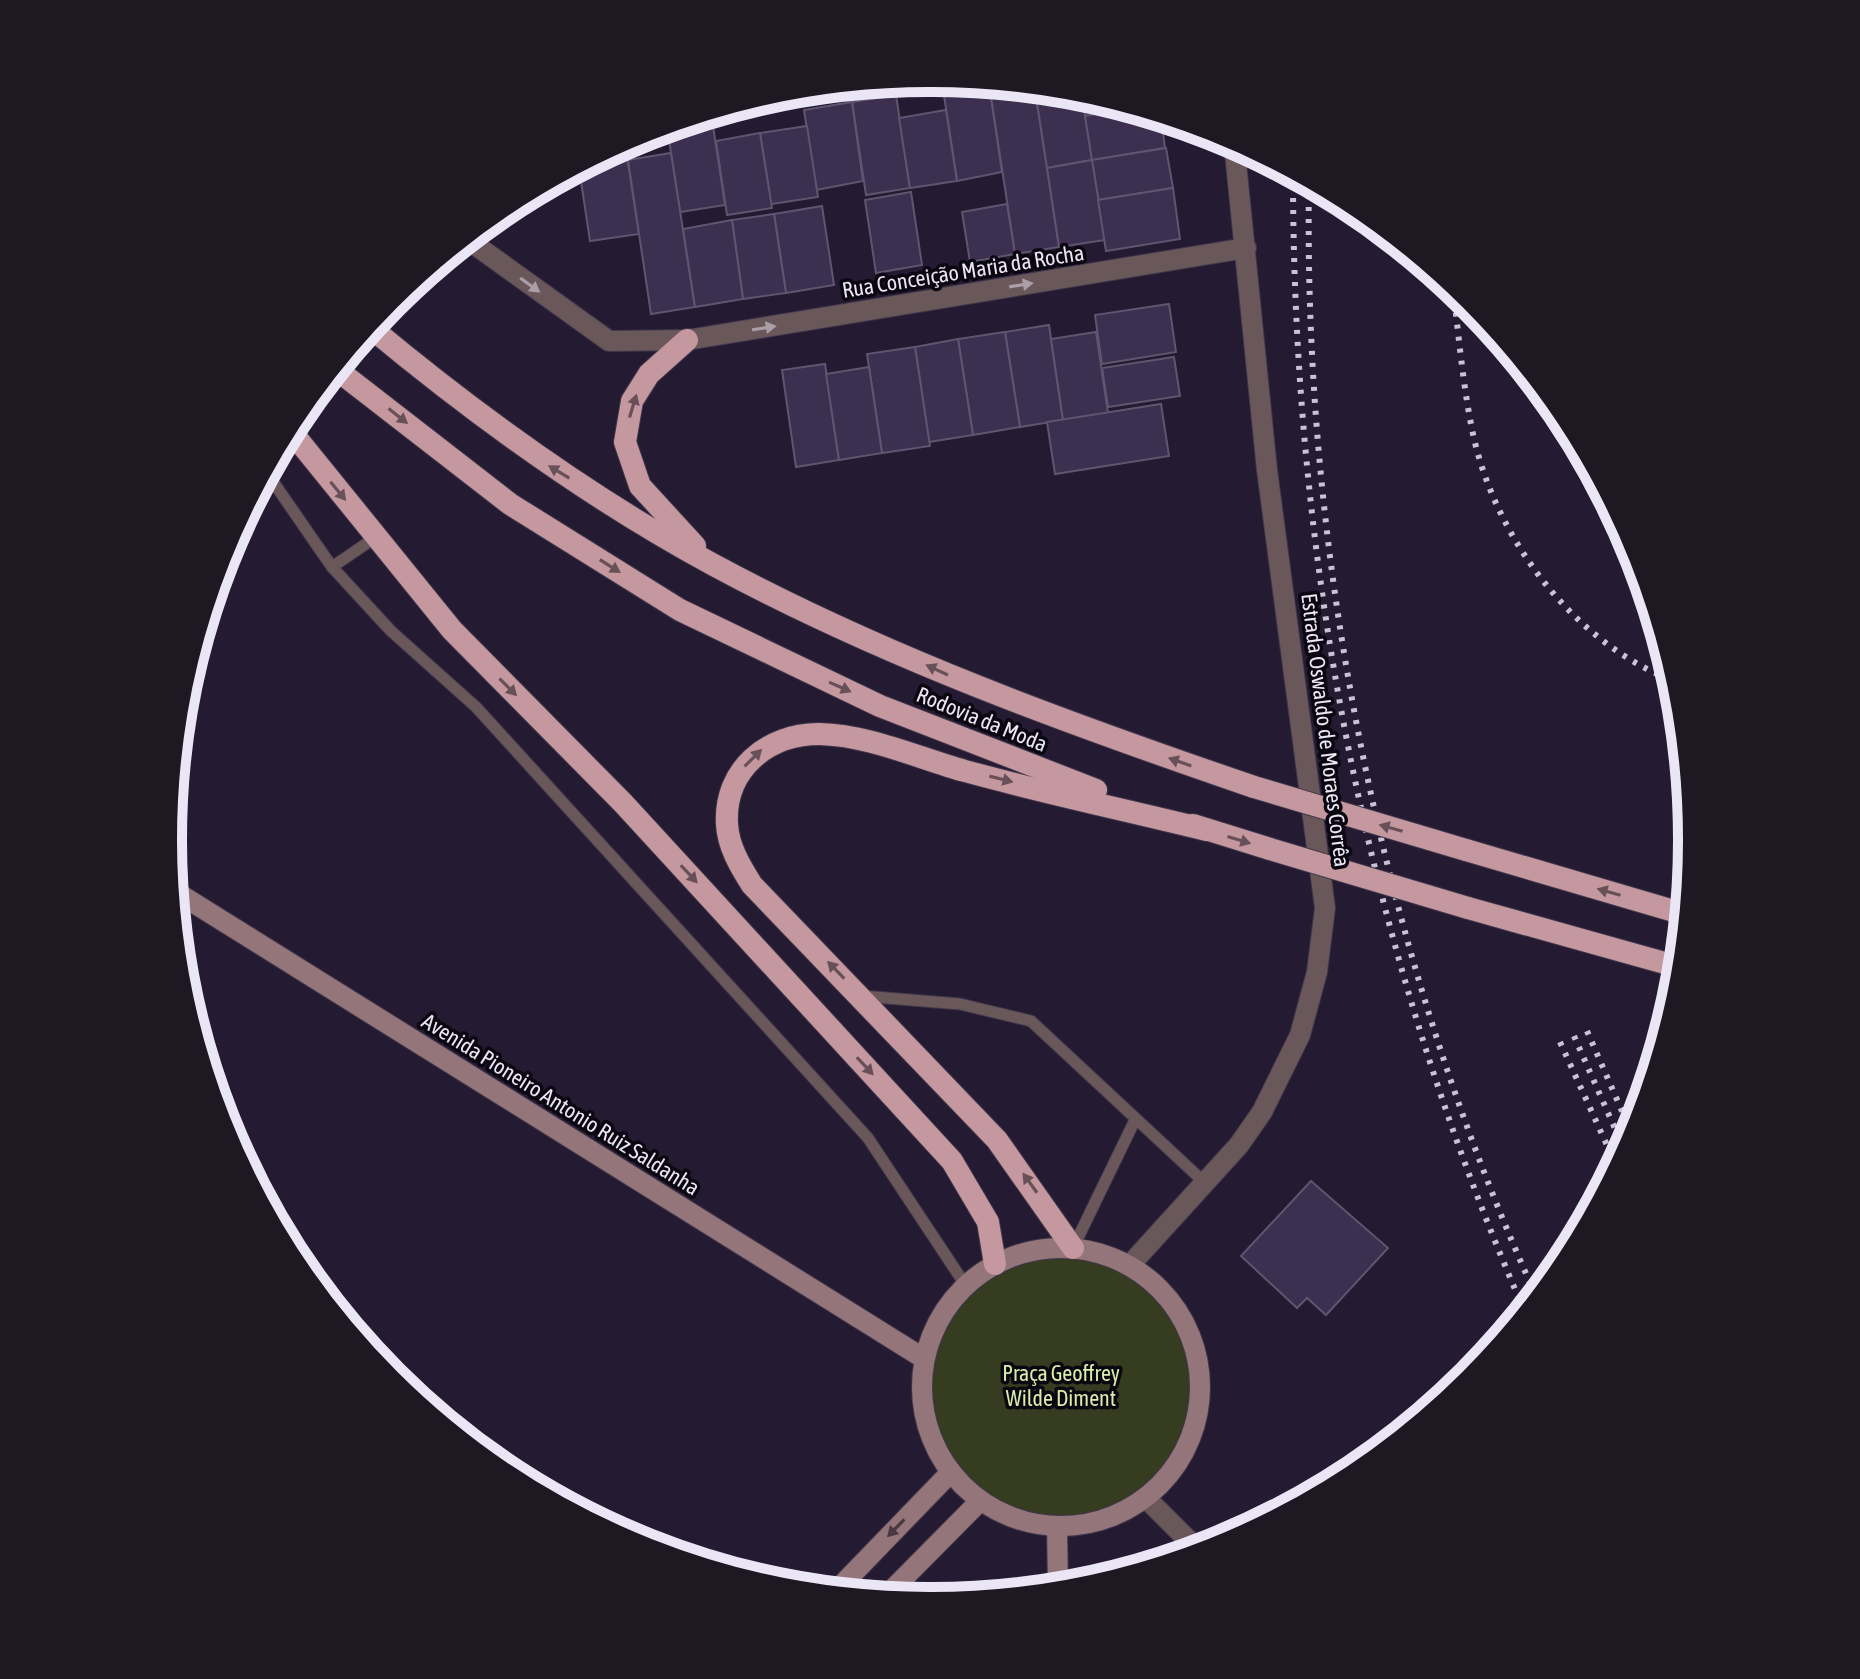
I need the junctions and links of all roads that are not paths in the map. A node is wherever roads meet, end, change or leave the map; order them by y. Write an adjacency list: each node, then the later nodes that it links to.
1 (1236, 158): 3 (street, Estrada Oswaldo de Moraes Corrêa)
2 (476, 245): 5 (street, Rua Conceição Maria da Rocha, one-way to 5)
3 (1246, 248): 5 (street, Rua Conceição Maria da Rocha, one-way to 3); 18 (street, Estrada Oswaldo de Moraes Corrêa)
4 (380, 334): 10 (highway, Rodovia da Moda, one-way to 4)
5 (687, 340): 10 (highway, one-way to 5)
6 (344, 375): 12 (highway, Rodovia da Moda, one-way to 12)
7 (298, 440): 9 (highway, one-way to 9)
8 (274, 483): 11 (lane)
9 (376, 537): 11 (lane); 20 (highway, one-way to 20)
10 (712, 564): 14 (highway, Rodovia da Moda, one-way to 10, bridge)
11 (332, 567): 22 (lane)
12 (1207, 830): 15 (highway, Rodovia da Moda, one-way to 15, bridge); 16 (highway, one-way to 12)
13 (185, 897): 23 (main road, Avenida Pioneiro Antonio Ruiz Saldanha)
14 (1674, 911)
15 (1667, 964)
16 (860, 996): 17 (lane); 19 (highway, one-way to 16)
17 (1135, 1120): 18 (lane); 19 (lane)
18 (1204, 1182): 21 (street, Estrada Oswaldo de Moraes Corrêa)
19 (1073, 1248): 20 (main road); 21 (main road)
20 (995, 1264): 22 (main road)
21 (1130, 1265): 25 (main road)
22 (966, 1286): 23 (main road)
23 (923, 1358): 24 (main road)
24 (951, 1472): 26 (main road); 30 (main road, one-way to 30)
25 (1146, 1498): 27 (main road); 28 (street)
26 (980, 1501): 27 (main road); 31 (main road)
27 (1057, 1526): 29 (main road)
28 (1188, 1540)
29 (1058, 1576)
30 (845, 1582)
31 (896, 1586)

